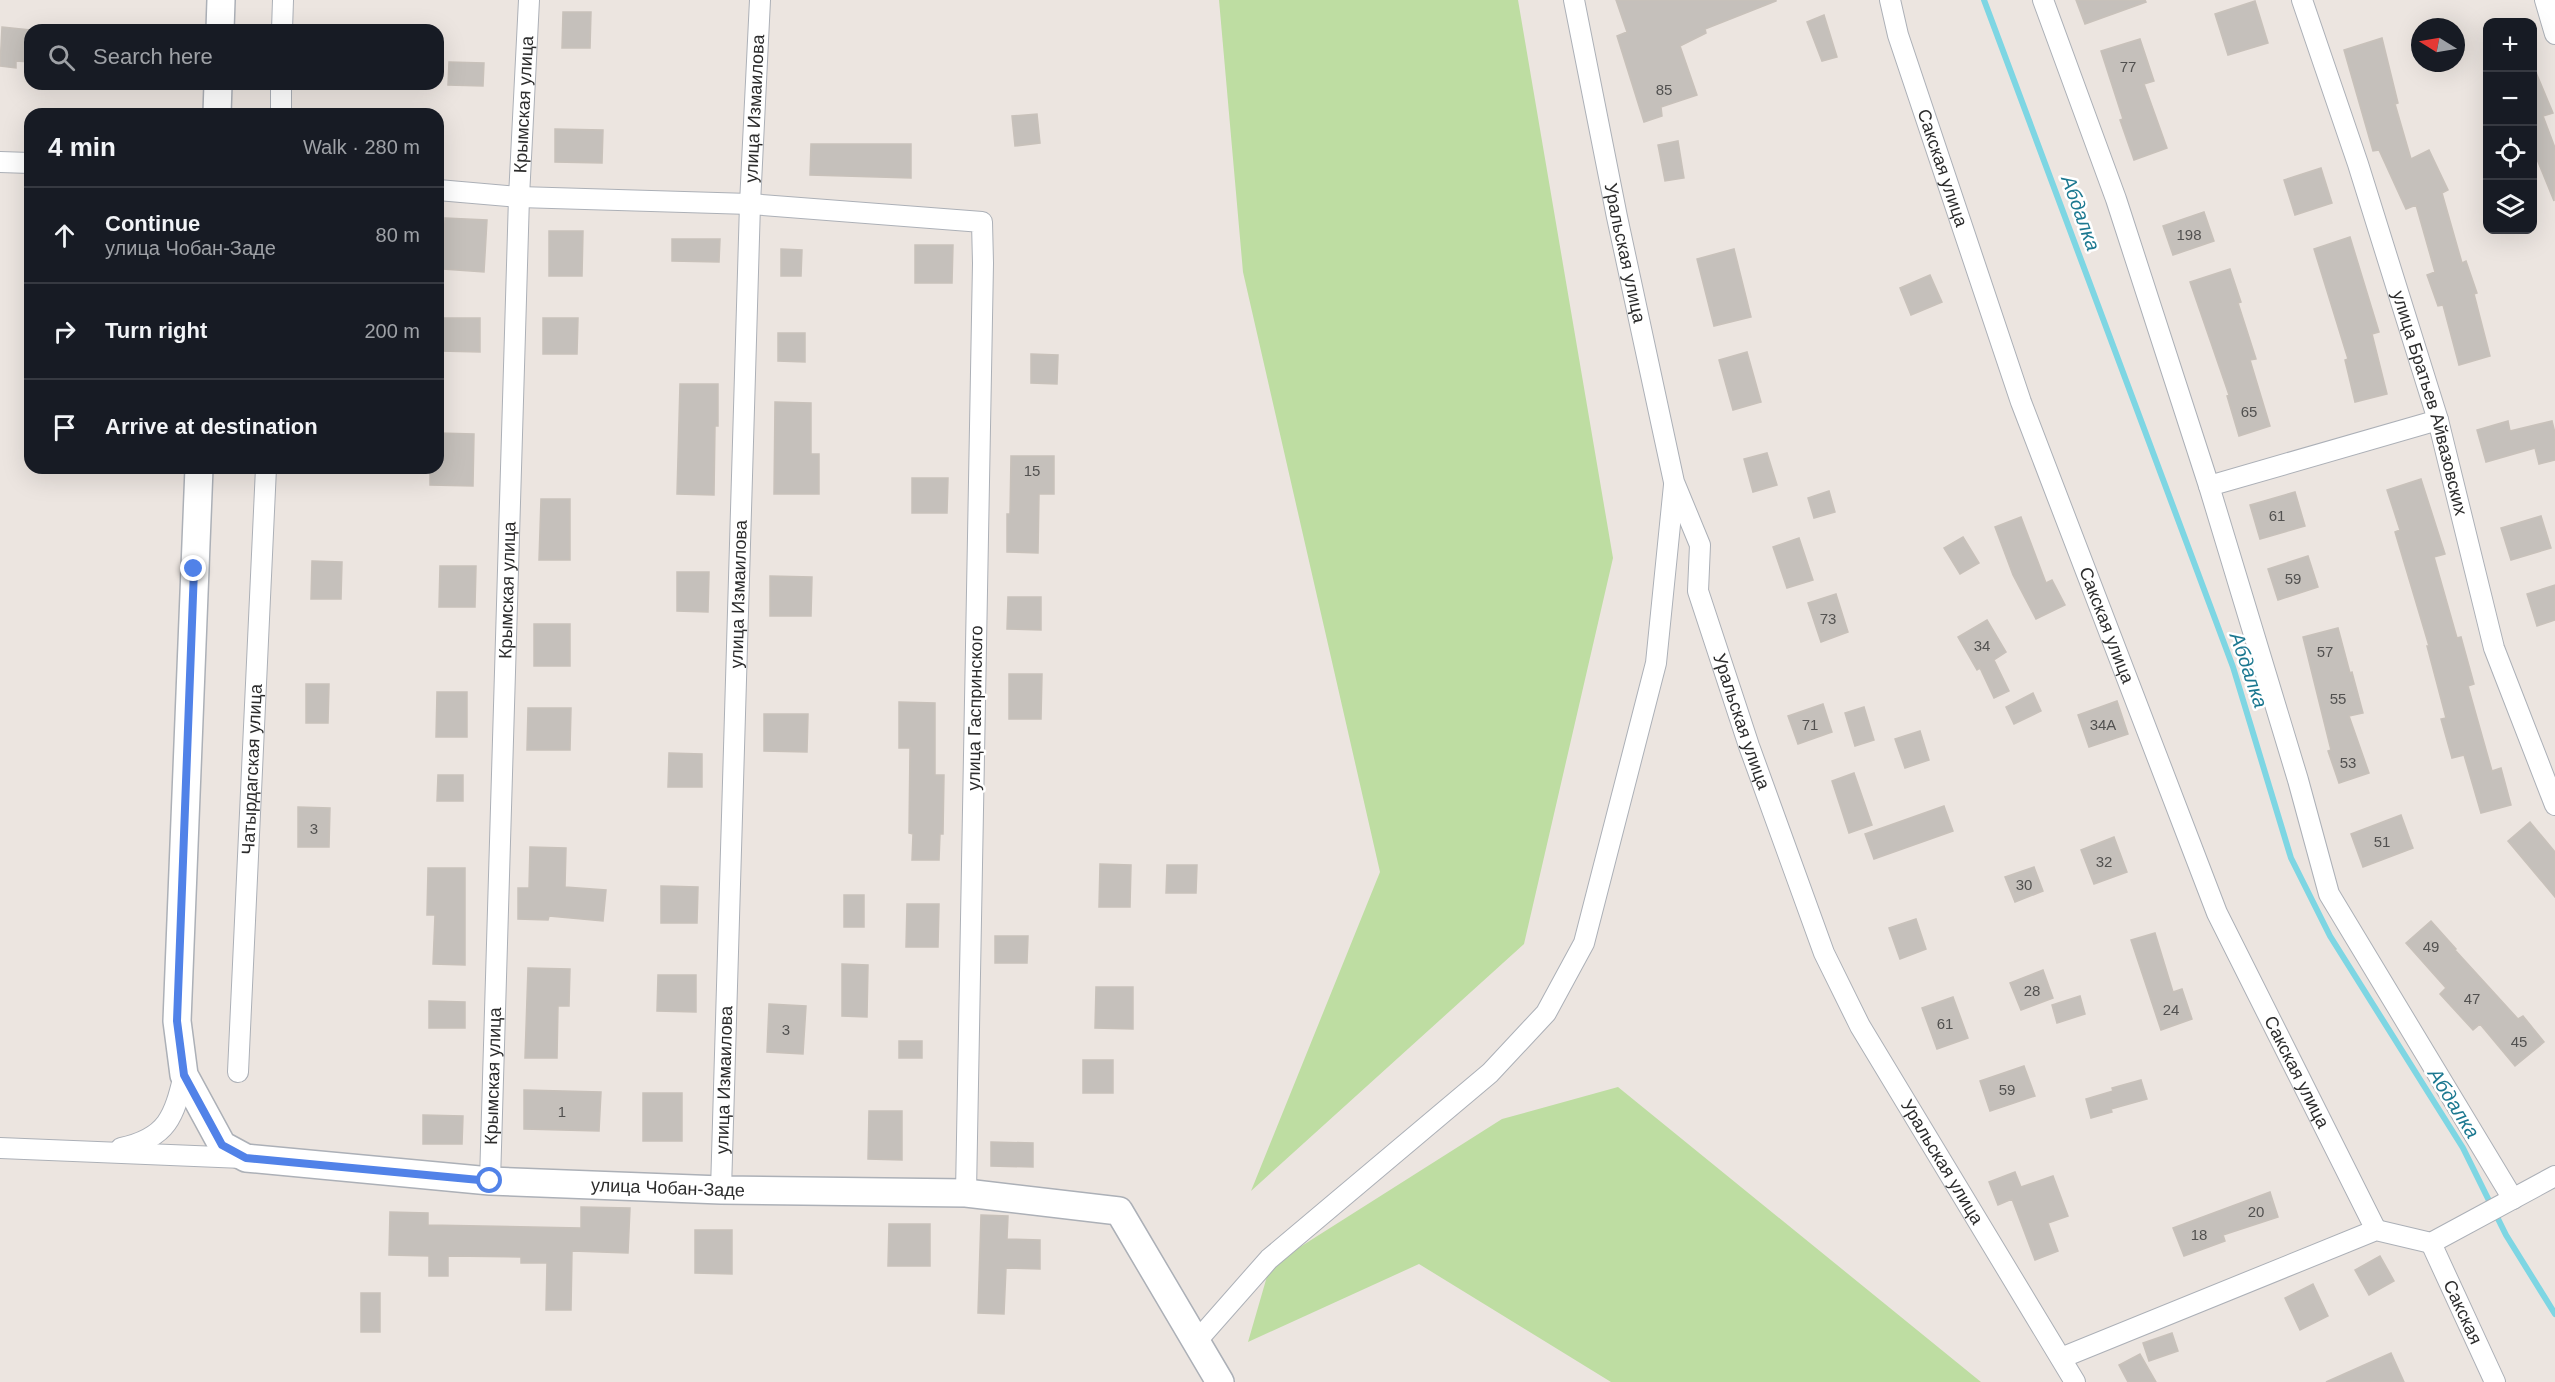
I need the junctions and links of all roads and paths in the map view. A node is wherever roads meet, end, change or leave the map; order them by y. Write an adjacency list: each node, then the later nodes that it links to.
1 (221, 0): 10 (main road)
2 (283, 0): 11 (street)
3 (529, 0): 20 (street, Крымская улица)
4 (760, 0): 21 (street, улица Измаилова)
5 (1574, 0): 25 (street, Уральская улица)
6 (1890, 0): 38 (street, Сакская улица)
7 (2043, 0): 26 (street)
8 (2302, 0): 22 (street, улица Братьев Айвазовских)
9 (2545, 0): 12 (street)
10 (220, 24)
11 (282, 24)
12 (2555, 34)
13 (218, 90): 15 (main road)
14 (281, 90): 16 (street)
15 (217, 108)
16 (281, 108)
17 (0, 162): 18 (street)
18 (24, 163)
19 (444, 191): 20 (street)
20 (519, 197): 21 (street); 34 (street, Крымская улица)
21 (750, 204): 35 (street, улица Измаилова); 36 (street, улица Гаспринского)
22 (2438, 420): 26 (street); 27 (street, улица Братьев Айвазовских)
23 (200, 474): 29 (main road)
24 (266, 474): 28 (street, Чатырдагская улица)
25 (1674, 482): 40 (street); 41 (street, Уральская улица)
26 (2209, 486): 37 (street)
27 (2555, 805)
28 (238, 1071)
29 (184, 1075): 31 (street); 32 (main road, улица Чобан-Заде)
30 (0, 1148): 31 (street)
31 (101, 1152): 32 (street)
32 (246, 1158): 34 (main road, улица Чобан-Заде)
33 (2555, 1176): 37 (street)
34 (490, 1181): 35 (main road, улица Чобан-Заде)
35 (721, 1190): 36 (main road, улица Чобан-Заде)
36 (966, 1193): 40 (main road, улица Чобан-Заде)
37 (2500, 1206): 39 (street)
38 (2376, 1230): 39 (street); 41 (street)
39 (2431, 1243): 44 (street, Сакская)
40 (1195, 1343): 42 (main road)
41 (2061, 1358): 43 (street, Уральская улица)
42 (1220, 1382)
43 (2075, 1382)
44 (2495, 1382)

